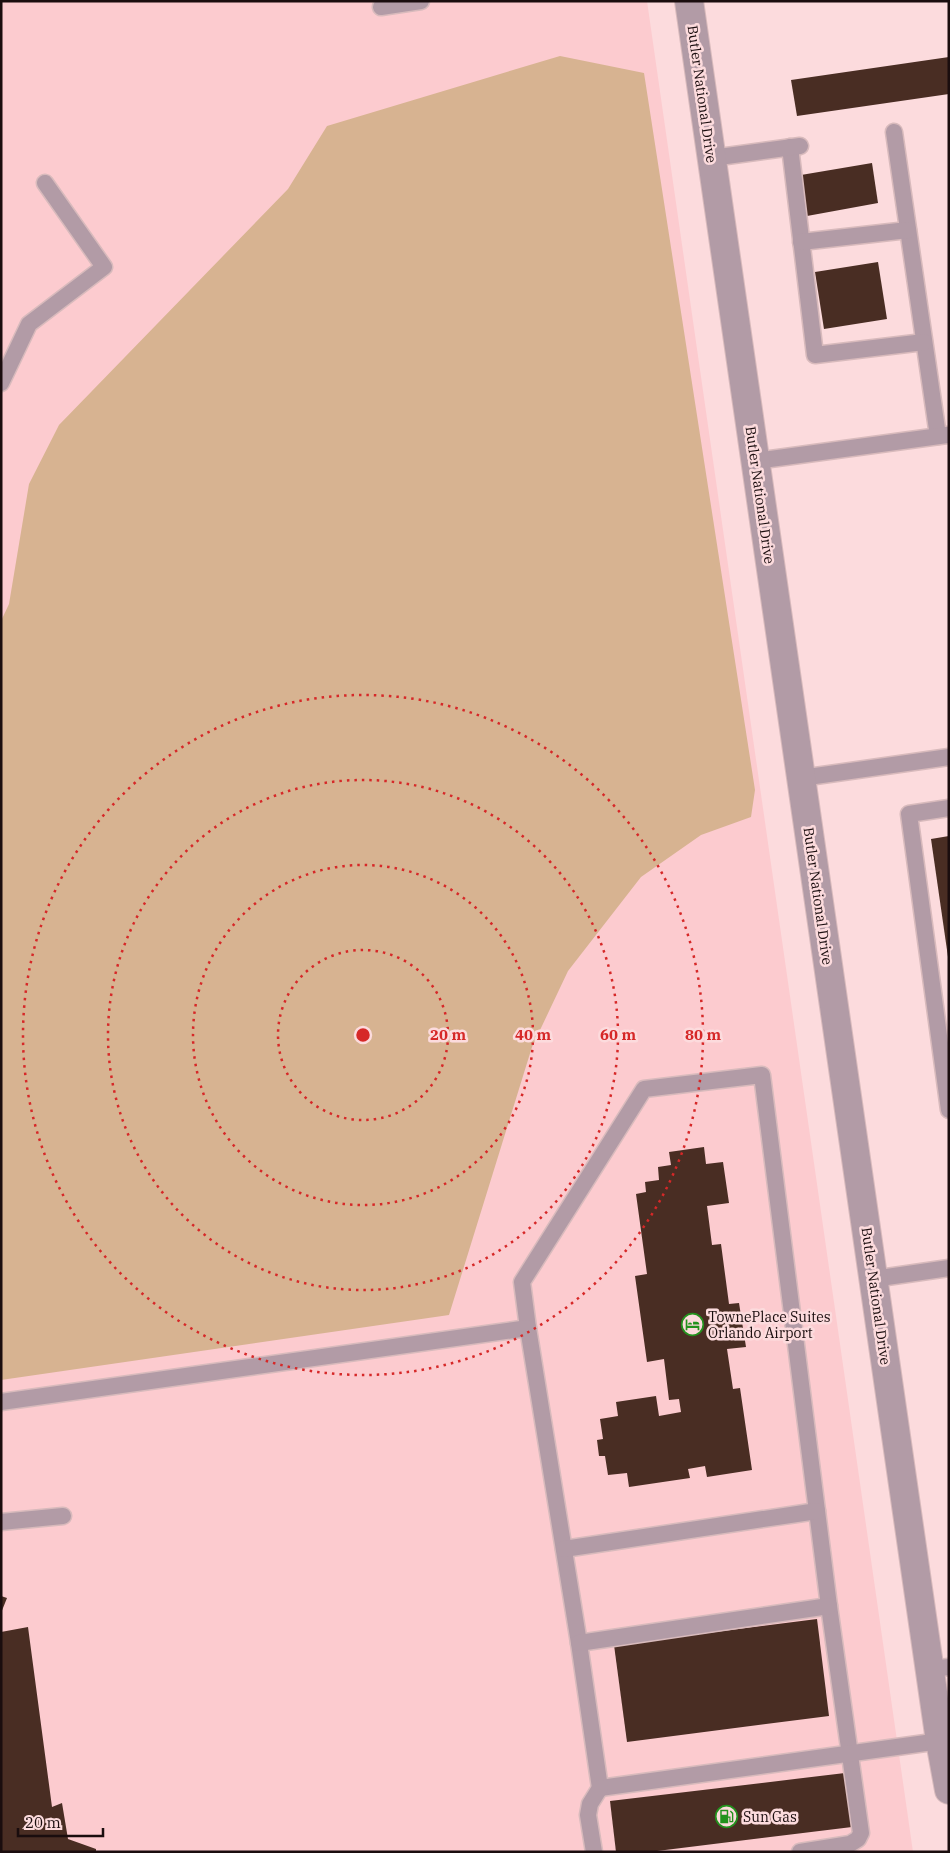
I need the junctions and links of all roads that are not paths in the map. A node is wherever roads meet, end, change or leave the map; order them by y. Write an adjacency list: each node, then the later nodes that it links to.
1 (421, 1): 3 (lane)
2 (689, 1): 5 (street, Butler National Drive)
3 (381, 7)
4 (894, 132): 7 (lane)
5 (712, 158): 8 (lane); 12 (street, Butler National Drive)
6 (44, 183): 10 (lane)
7 (908, 230): 8 (lane); 9 (lane)
8 (802, 242): 9 (lane)
9 (924, 342): 11 (lane)
10 (1, 383)
11 (943, 435): 12 (lane)
12 (756, 460): 14 (street, Butler National Drive)
13 (949, 757): 14 (lane)
14 (801, 778): 18 (street, Butler National Drive)
15 (949, 808): 16 (lane)
16 (949, 1110)
17 (949, 1268): 18 (lane)
18 (873, 1279): 27 (street, Butler National Drive)
19 (528, 1328): 20 (lane); 21 (lane); 24 (lane)
20 (1, 1402)
21 (817, 1511): 24 (lane); 25 (lane)
22 (63, 1516): 23 (lane)
23 (1, 1522)
24 (564, 1549): 26 (lane)
25 (829, 1606): 26 (lane); 29 (lane)
26 (579, 1643): 30 (lane)
27 (940, 1668): 28 (street, Butler National Drive)
28 (940, 1741): 29 (lane); 31 (street, Butler National Drive)
29 (850, 1753): 30 (lane); 33 (lane)
30 (600, 1788): 32 (lane)
31 (949, 1790)
32 (594, 1852)
33 (800, 1852)

